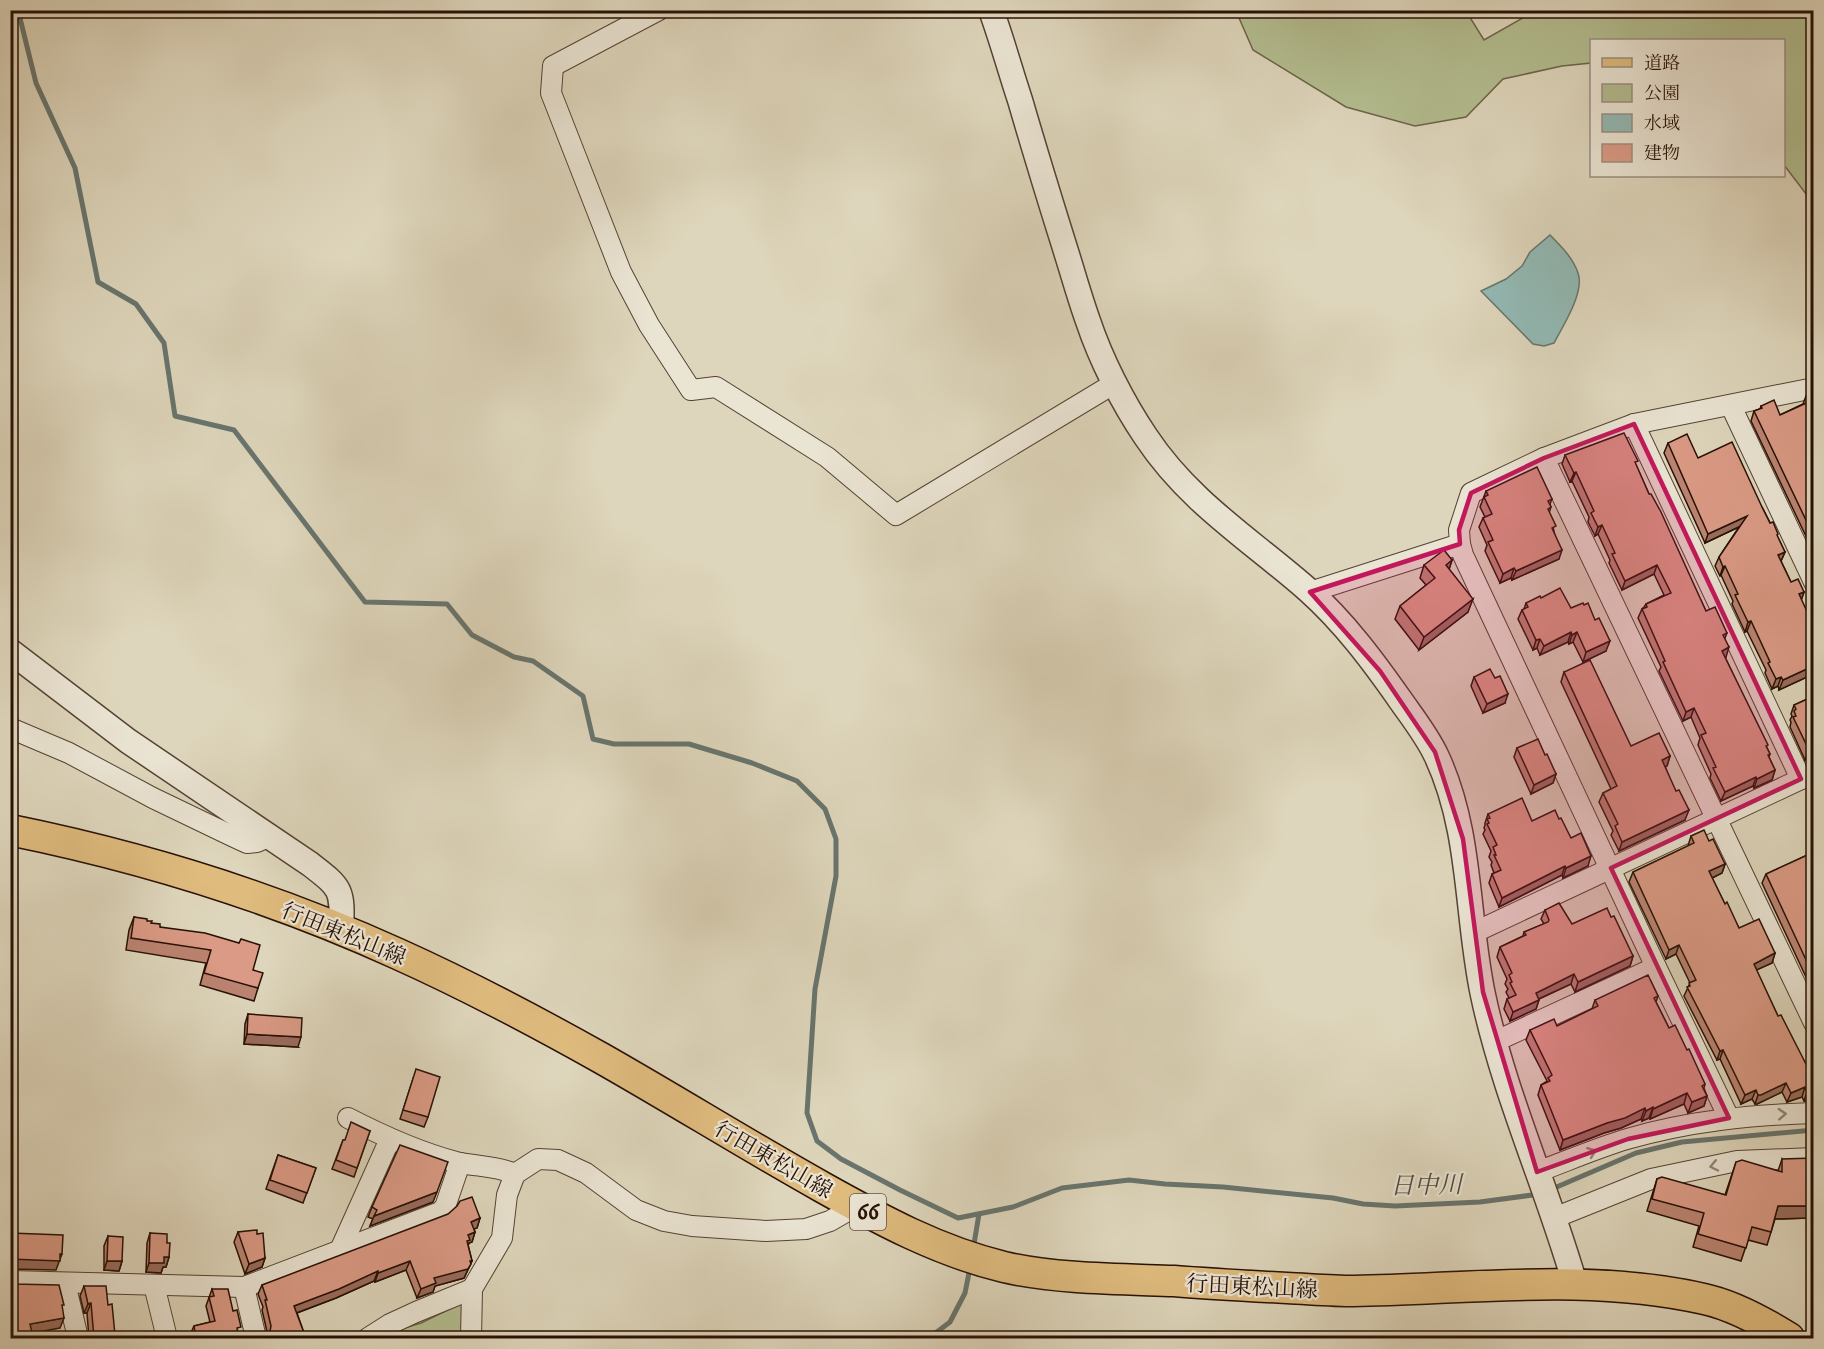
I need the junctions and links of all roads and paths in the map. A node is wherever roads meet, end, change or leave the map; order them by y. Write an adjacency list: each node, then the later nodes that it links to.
1 (659, 10): 3 (street)
2 (991, 10): 3 (street)
3 (1115, 383): 10 (street)
4 (1814, 388): 5 (street)
5 (1731, 406): 6 (street); 9 (street)
6 (1634, 424): 7 (street); 13 (street)
7 (1544, 458): 8 (street); 14 (street)
8 (1460, 544): 10 (street); 17 (street)
9 (1814, 582)
10 (1310, 592): 19 (street)
11 (10, 651): 16 (street)
12 (10, 728): 16 (street)
13 (1807, 776): 14 (street)
14 (1716, 818): 17 (street); 21 (street)
15 (10, 830): 18 (main road, 行田東松山線 / 66)
16 (268, 837): 18 (street)
17 (1611, 868): 19 (street); 20 (street)
18 (341, 929): 31 (main road, 行田東松山線 / 66)
19 (1473, 933): 22 (street)
20 (1656, 967): 22 (street); 25 (street)
21 (1814, 1023)
22 (1494, 1042): 29 (street)
23 (1814, 1113): 25 (street, one-way to 23)
24 (348, 1118): 26 (street)
25 (1729, 1118): 29 (street, one-way to 25)
26 (390, 1139): 28 (street); 33 (street)
27 (1814, 1158): 32 (street, one-way to 32)
28 (460, 1163): 30 (street); 33 (street)
29 (1537, 1172): 32 (street)
30 (515, 1174): 31 (street); 39 (street)
31 (856, 1206): 36 (main road, 行田東松山線 / 66)
32 (1554, 1218): 36 (street)
33 (340, 1250): 38 (street)
34 (10, 1281): 35 (street)
35 (64, 1283): 37 (street); 40 (street)
36 (1575, 1284): 45 (main road, 行田東松山線 / 66)
37 (154, 1286): 38 (street); 41 (street)
38 (244, 1287): 42 (street)
39 (472, 1289): 43 (street); 44 (street)
40 (78, 1338)
41 (167, 1338)
42 (256, 1338)
43 (368, 1338)
44 (471, 1338)
45 (1789, 1338)

